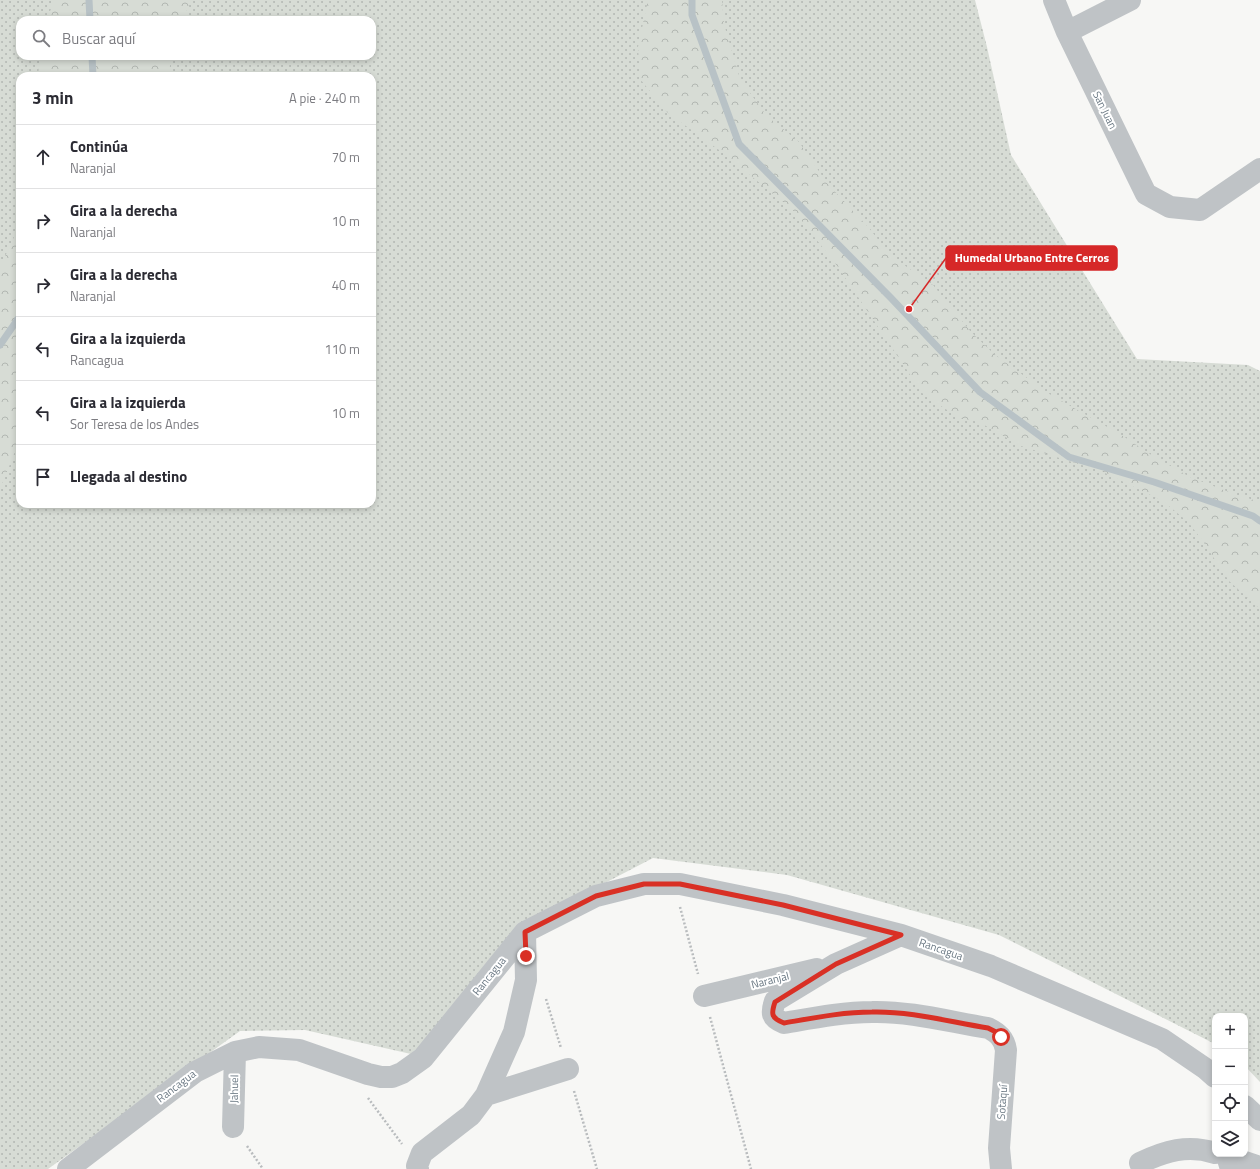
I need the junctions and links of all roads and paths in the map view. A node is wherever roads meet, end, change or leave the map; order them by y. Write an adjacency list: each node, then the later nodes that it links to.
1 (1054, 0): 3 (street, San Juan)
2 (1130, 0): 3 (street)
3 (1068, 32): 4 (street, San Juan)
4 (1260, 169)
5 (679, 903): 9 (path)
6 (525, 932): 7 (street, Rancagua); 11 (street, Rancagua); 15 (street)
7 (901, 935): 8 (street, Naranjal); 13 (street, Rancagua)
8 (836, 964): 9 (street, Naranjal); 10 (street, Naranjal)
9 (704, 996): 24 (path)
10 (1001, 1037): 25 (street, Sotaquí)
11 (235, 1052): 18 (street, Jahuel); 23 (street, Rancagua)
12 (568, 1069): 15 (street)
13 (1212, 1075)
14 (364, 1094): 21 (path)
15 (486, 1095): 21 (street)
16 (1248, 1109): 17 (street)
17 (1260, 1120)
18 (233, 1127)
19 (1223, 1158): 20 (street); 22 (street)
20 (1140, 1163)
21 (417, 1167)
22 (1260, 1167)
23 (68, 1169)
24 (751, 1169)
25 (1001, 1169)

